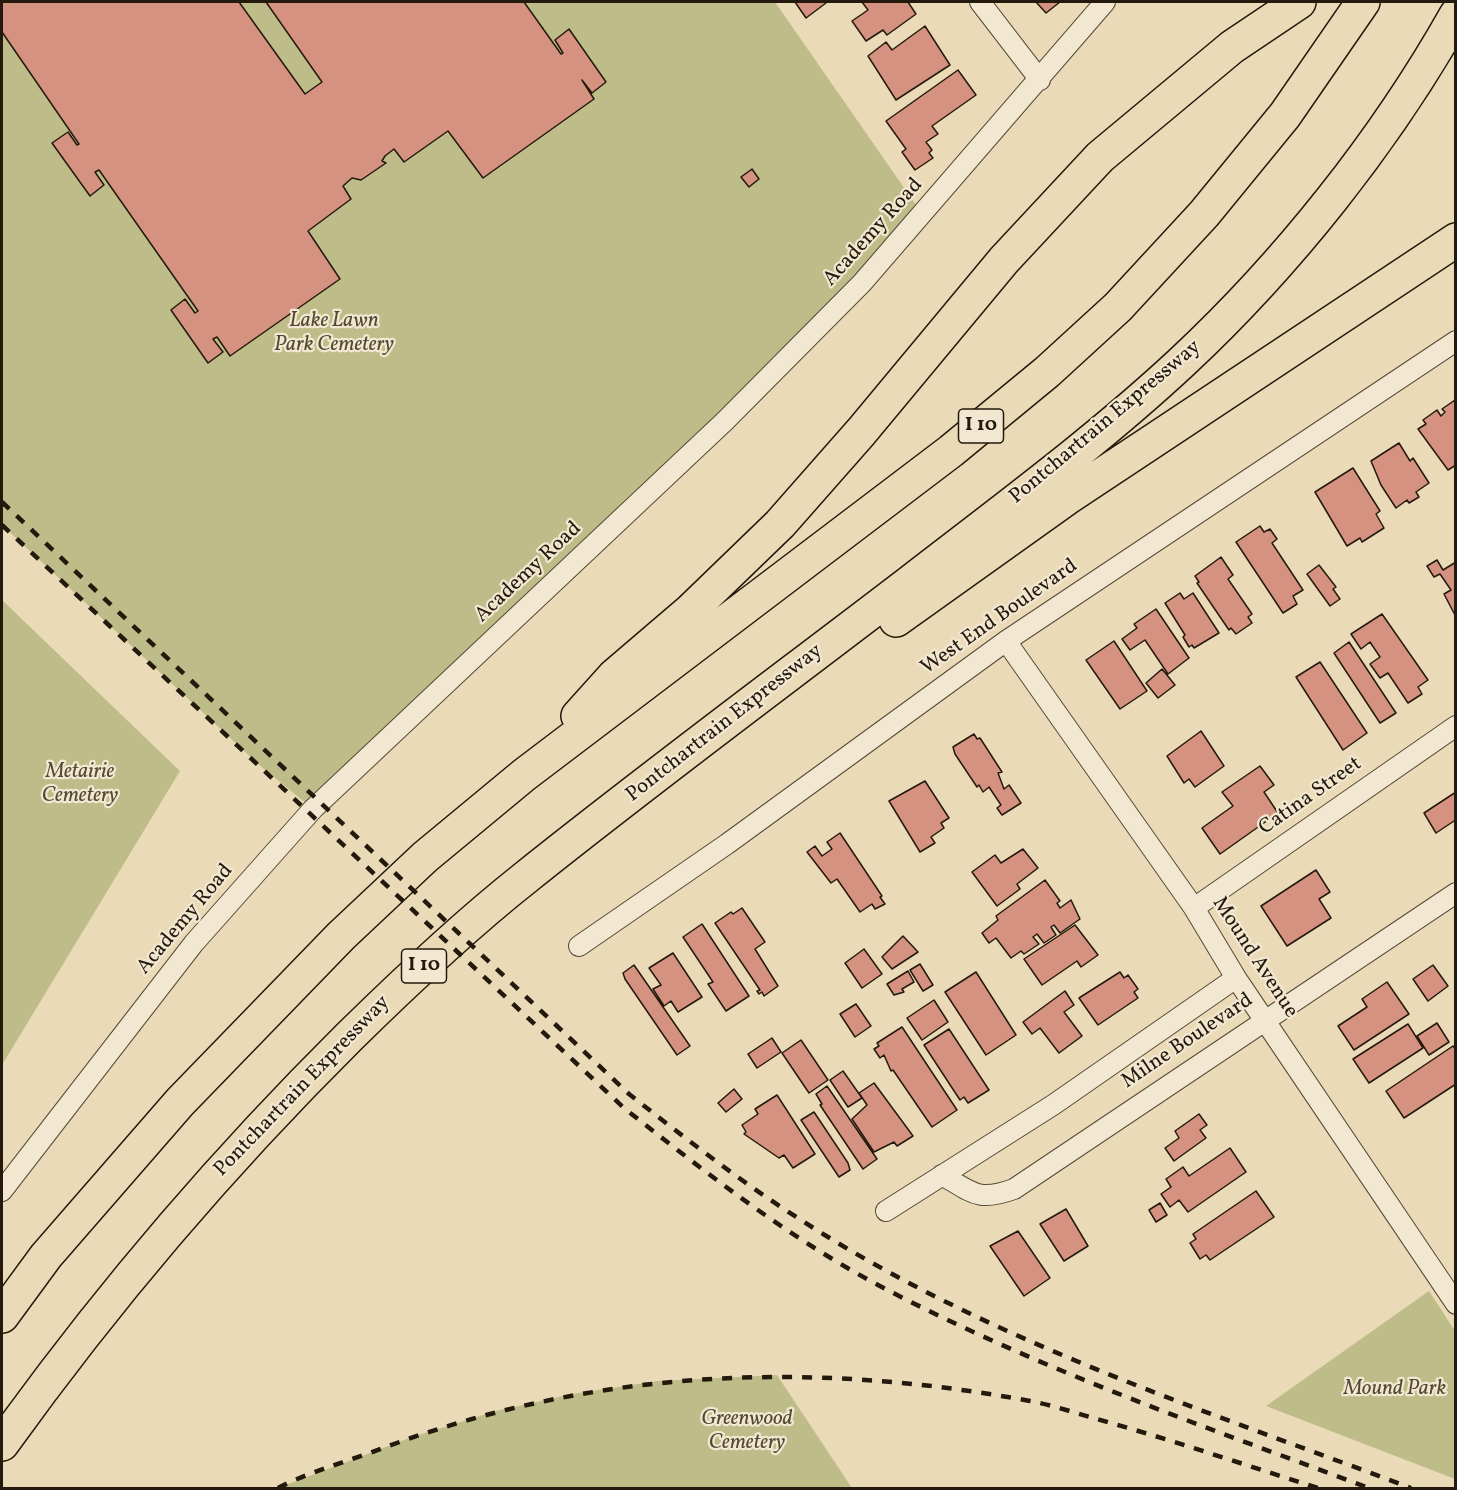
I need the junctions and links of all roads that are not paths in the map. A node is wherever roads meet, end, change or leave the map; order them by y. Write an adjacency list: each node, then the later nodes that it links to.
1 (980, 2): 6 (street)
2 (1105, 2): 6 (street, Academy Road)
3 (1299, 2): 11 (highway)
4 (1363, 2): 11 (highway, I 10)
5 (1455, 15): 12 (highway, Pontchartrain Expressway / I 10)
6 (1040, 80): 19 (street, Academy Road)
7 (1455, 240): 12 (highway)
8 (1455, 341): 9 (street, West End Boulevard)
9 (1006, 641): 14 (street, Mound Avenue); 15 (street, West End Boulevard)
10 (1455, 726): 14 (street, Catina Street)
11 (525, 775): 21 (highway, I 10)
12 (647, 784): 25 (highway, Pontchartrain Expressway / I 10)
13 (1455, 893): 17 (street, Milne Boulevard)
14 (1194, 908): 16 (street, Mound Avenue)
15 (579, 946)
16 (1236, 978): 17 (street, Mound Avenue); 18 (street, Milne Boulevard)
17 (1264, 1019): 18 (street, Milne Boulevard); 23 (street, Mound Avenue)
18 (942, 1176): 20 (street, Milne Boulevard)
19 (2, 1191)
20 (886, 1211)
21 (46, 1257): 22 (highway); 24 (highway, I 10)
22 (2, 1292)
23 (1455, 1304)
24 (2, 1316)
25 (2, 1444)

